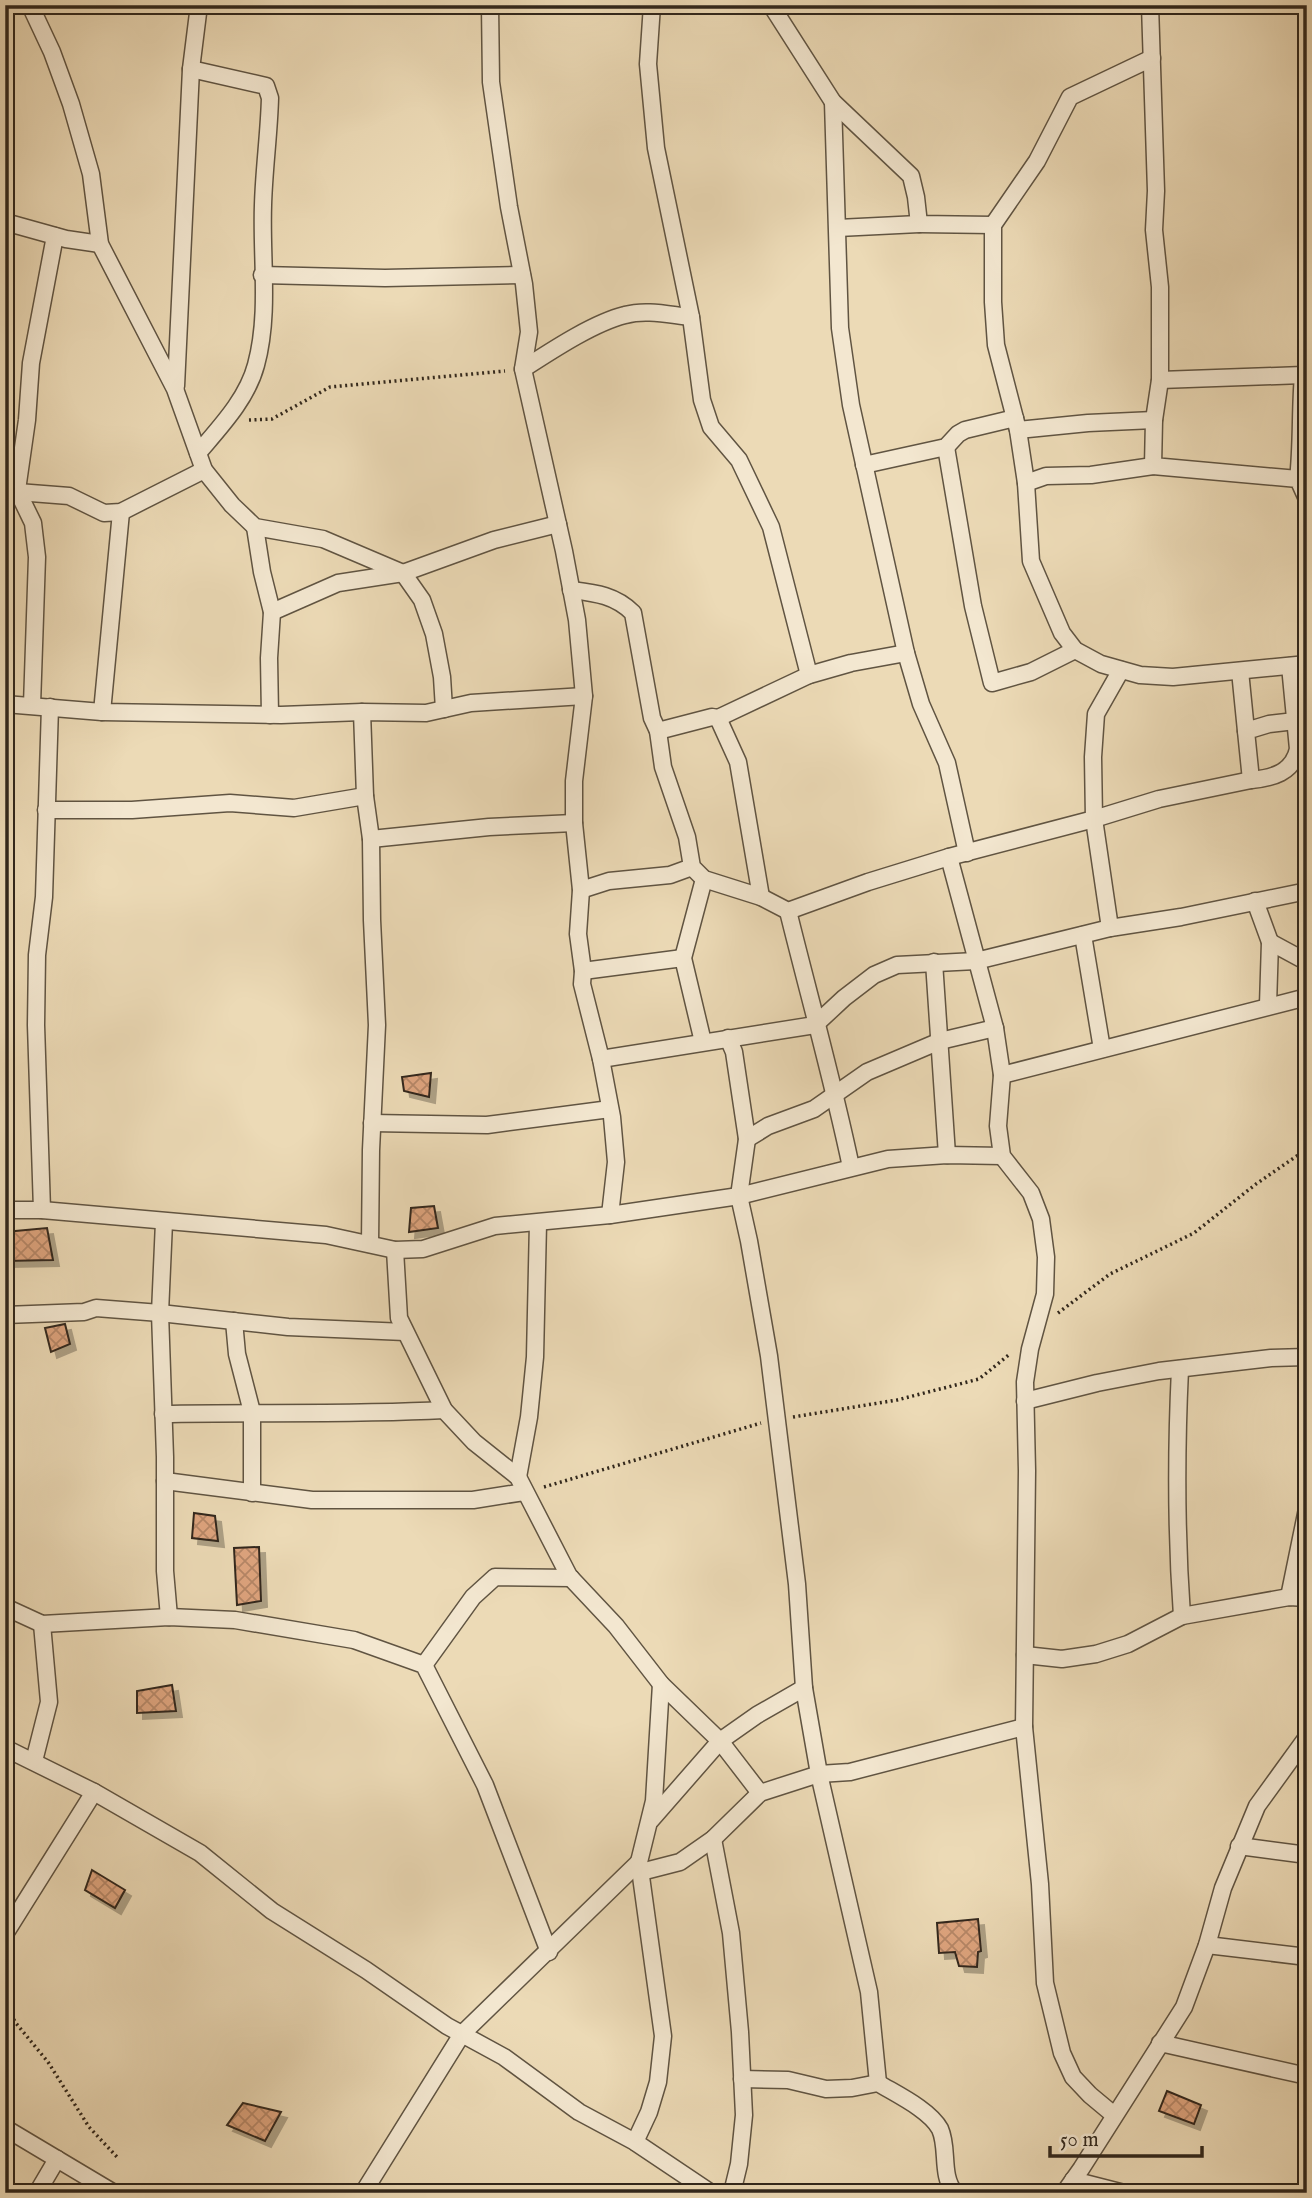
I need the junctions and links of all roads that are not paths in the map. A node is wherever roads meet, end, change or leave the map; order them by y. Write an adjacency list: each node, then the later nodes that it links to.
1 (30, 5): 15 (street)
2 (199, 5): 8 (street)
3 (490, 5): 17 (street)
4 (652, 5): 18 (street)
5 (771, 5): 9 (street)
6 (1150, 5): 7 (street)
7 (1152, 58): 12 (street); 21 (street)
8 (191, 68): 16 (street); 22 (street)
9 (833, 102): 11 (street); 13 (street)
10 (5, 222): 14 (street)
11 (919, 224): 12 (street); 13 (street)
12 (993, 226): 24 (street)
13 (838, 228): 27 (street)
14 (55, 236): 15 (street); 32 (street)
15 (100, 244): 22 (street)
16 (262, 275): 17 (street); 26 (street)
17 (522, 275): 19 (street)
18 (691, 317): 19 (street); 45 (street)
19 (523, 369): 35 (street)
20 (1305, 372): 21 (street); 30 (street)
21 (1160, 380): 23 (street)
22 (175, 389): 26 (street)
23 (1154, 420): 24 (street); 28 (street)
24 (1016, 424): 25 (street); 31 (street)
25 (946, 447): 27 (street); 40 (street)
26 (198, 453): 29 (street)
27 (864, 465): 41 (street)
28 (1153, 466): 30 (street); 31 (street)
29 (204, 470): 34 (street); 36 (street)
30 (1298, 479): 33 (street)
31 (1026, 484): 40 (street)
32 (11, 490): 34 (street); 48 (street)
33 (1307, 499)
34 (121, 512): 51 (street)
35 (558, 524): 37 (street); 38 (street)
36 (255, 527): 37 (street); 39 (street)
37 (403, 573): 39 (street); 50 (street)
38 (571, 590): 46 (street); 55 (street)
39 (272, 612): 53 (street)
40 (1074, 650): 43 (street)
41 (906, 653): 45 (street); 64 (street)
42 (1299, 665): 44 (street); 57 (street)
43 (1121, 670): 44 (street); 61 (street)
44 (1240, 671): 56 (street)
45 (809, 675): 54 (street)
46 (584, 696): 50 (street); 62 (street)
47 (5, 704): 48 (street)
48 (32, 705): 49 (street)
49 (50, 707): 51 (street); 60 (street)
50 (444, 709): 52 (street)
51 (102, 712): 53 (street)
52 (362, 712): 53 (street); 59 (street)
53 (270, 715)
54 (718, 718): 55 (street); 70 (street)
55 (658, 731): 66 (street)
56 (1246, 732): 57 (street); 58 (street)
57 (1299, 732): 58 (street)
58 (1251, 780): 61 (street)
59 (365, 796): 60 (street); 63 (street)
60 (46, 810): 100 (street)
61 (1094, 819): 64 (street); 73 (street)
62 (574, 823): 63 (street); 68 (street)
63 (371, 839): 93 (street)
64 (967, 853): 65 (street)
65 (949, 857): 72 (street); 77 (street)
66 (692, 867): 67 (street); 68 (street)
67 (704, 879): 70 (street); 76 (street)
68 (581, 890): 80 (street)
69 (1307, 891): 71 (street)
70 (761, 897): 72 (street)
71 (1255, 901): 73 (street); 75 (street)
72 (788, 911): 83 (street)
73 (1110, 928): 74 (street)
74 (1083, 935): 77 (street); 88 (street)
75 (1270, 943): 78 (street); 82 (street)
76 (683, 958): 80 (street); 87 (street)
77 (975, 961): 79 (street); 84 (street)
78 (1307, 961)
79 (933, 962): 83 (street); 86 (street)
80 (583, 971): 89 (street)
81 (1307, 997): 82 (street)
82 (1268, 1005): 88 (street)
83 (815, 1025): 85 (street); 91 (street)
84 (995, 1028): 86 (street); 90 (street)
85 (729, 1038): 87 (street); 94 (street)
86 (940, 1041): 91 (street); 95 (street)
87 (703, 1042): 89 (street)
88 (1102, 1049): 90 (street)
89 (601, 1059): 92 (street)
90 (1002, 1075): 96 (street)
91 (836, 1094): 94 (street); 97 (street)
92 (610, 1109): 93 (street); 101 (street)
93 (372, 1124): 104 (street)
94 (747, 1139): 98 (street)
95 (947, 1156): 96 (street); 97 (street)
96 (1002, 1156): 114 (street)
97 (851, 1167): 98 (street)
98 (739, 1196): 101 (street); 132 (street)
99 (5, 1210): 100 (street)
100 (43, 1210): 102 (street)
101 (610, 1215): 103 (street)
102 (164, 1222): 104 (street); 106 (street)
103 (538, 1223): 105 (street); 119 (street)
104 (370, 1244): 105 (street)
105 (395, 1250): 111 (street)
106 (162, 1285): 107 (street); 109 (street)
107 (160, 1312): 108 (street); 109 (street); 117 (street)
108 (5, 1315)
109 (185, 1315): 110 (street)
110 (234, 1321): 111 (street); 116 (street)
111 (405, 1332): 115 (street)
112 (1307, 1357): 113 (street)
113 (1180, 1369): 114 (street); 126 (street)
114 (1025, 1402): 129 (street)
115 (444, 1410): 116 (street); 119 (street)
116 (252, 1412): 117 (street); 120 (street)
117 (163, 1414): 118 (street)
118 (164, 1481): 120 (street); 127 (street)
119 (521, 1485): 120 (street); 122 (street)
120 (252, 1493)
121 (1307, 1509): 123 (street)
122 (571, 1578): 130 (street); 131 (street)
123 (1289, 1597): 124 (street); 126 (street)
124 (1307, 1598)
125 (5, 1607): 128 (street)
126 (1182, 1616): 129 (street)
127 (169, 1617): 128 (street); 130 (street)
128 (42, 1624): 137 (street)
129 (1025, 1656): 133 (street)
130 (424, 1665): 148 (street)
131 (662, 1684): 135 (street); 141 (street)
132 (804, 1688): 135 (street); 138 (street)
133 (1024, 1727): 138 (street); 155 (street)
134 (1307, 1737): 143 (street)
135 (720, 1741): 140 (street); 141 (street)
136 (5, 1748): 137 (street)
137 (34, 1761): 139 (street)
138 (819, 1774): 140 (street); 154 (street)
139 (94, 1792): 146 (street); 150 (street)
140 (760, 1793): 142 (street)
141 (650, 1822): 145 (street)
142 (713, 1839): 145 (street); 153 (street)
143 (1239, 1846): 144 (street); 147 (street)
144 (1307, 1855)
145 (640, 1867): 148 (street); 157 (street)
146 (5, 1934)
147 (1207, 1945): 149 (street); 151 (street)
148 (549, 1952): 150 (street)
149 (1307, 1957)
150 (463, 2034): 157 (street); 163 (street)
151 (1160, 2043): 152 (street); 155 (street)
152 (1307, 2076)
153 (742, 2079): 154 (street); 165 (street)
154 (878, 2083): 166 (street)
155 (1114, 2115): 159 (street)
156 (5, 2128): 158 (street)
157 (635, 2142): 164 (street)
158 (57, 2159): 161 (street); 162 (street)
159 (1069, 2186): 160 (street)
160 (1095, 2189): 167 (street)
161 (37, 2193)
162 (114, 2193)
163 (363, 2193)
164 (710, 2193)
165 (732, 2193)
166 (956, 2193)
167 (1124, 2193)

